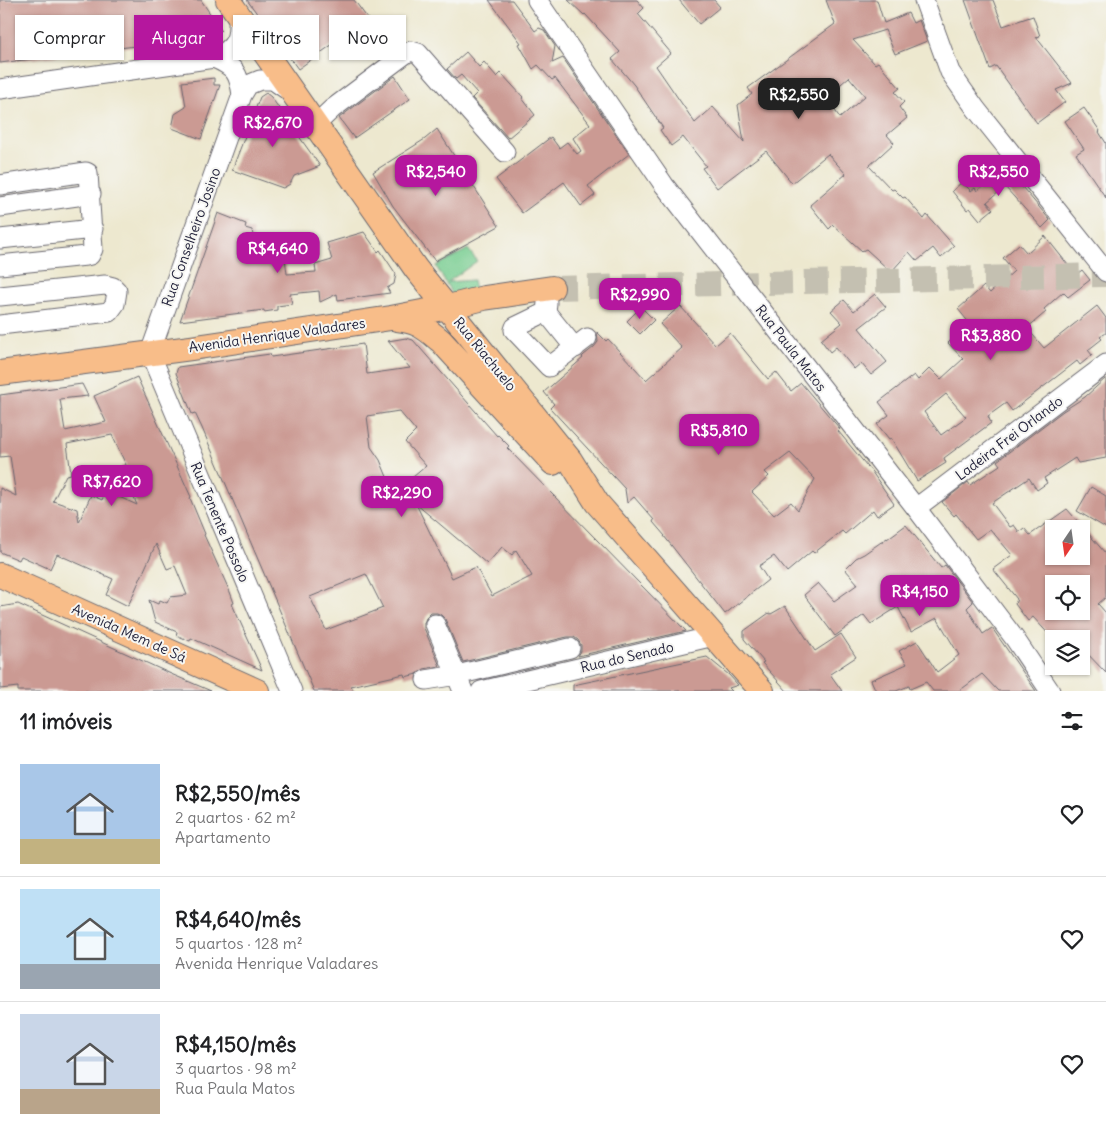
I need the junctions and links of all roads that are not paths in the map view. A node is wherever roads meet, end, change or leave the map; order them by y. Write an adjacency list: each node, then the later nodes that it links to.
1 (537, 0): 32 (street, Rua Paula Matos)
2 (924, 0): 22 (street)
3 (233, 7): 4 (street); 8 (main road, Rua Riachuelo)
4 (223, 54)
5 (201, 60): 7 (street)
6 (219, 60): 9 (street)
7 (0, 90)
8 (294, 94): 9 (street); 10 (main road, Rua Riachuelo)
9 (242, 95): 28 (street, Rua Conselheiro Josino)
10 (315, 125): 11 (street); 25 (main road, Rua Riachuelo)
11 (505, 152)
12 (0, 185): 13 (street)
13 (91, 194): 14 (street); 15 (street)
14 (0, 207)
15 (93, 229): 16 (street); 19 (street)
16 (58, 233): 17 (street); 19 (street)
17 (34, 236): 18 (street); 20 (street)
18 (0, 240)
19 (62, 259): 20 (street)
20 (36, 261): 21 (street)
21 (0, 265)
22 (1106, 272)
23 (0, 296): 27 (street)
24 (548, 296): 24 (street); 25 (main road, Avenida Henrique Valadares)
25 (448, 307): 26 (main road, Avenida Henrique Valadares); 31 (main road, Rua Riachuelo)
26 (391, 318): 28 (main road, Avenida Henrique Valadares); 31 (main road)
27 (0, 326)
28 (150, 353): 30 (main road, Avenida Henrique Valadares); 43 (street, Rua Tenente Possolo)
29 (1105, 367): 32 (street, Ladeira Frei Orlando)
30 (0, 373)
31 (597, 503): 36 (main road, Rua Riachuelo)
32 (916, 508): 46 (street, Rua Paula Matos)
33 (0, 575): 34 (main road, Avenida Mem de Sá)
34 (11, 587): 42 (main road, Avenida Mem de Sá)
35 (435, 624): 41 (street)
36 (714, 636): 39 (street, Rua do Senado); 45 (main road, Rua Riachuelo)
37 (570, 648): 38 (street)
38 (546, 654): 39 (street); 41 (street)
39 (552, 674): 44 (street, Rua do Senado)
40 (426, 680): 41 (street)
41 (460, 683)
42 (257, 691)
43 (292, 691)
44 (480, 691)
45 (762, 691)
46 (1050, 691)

